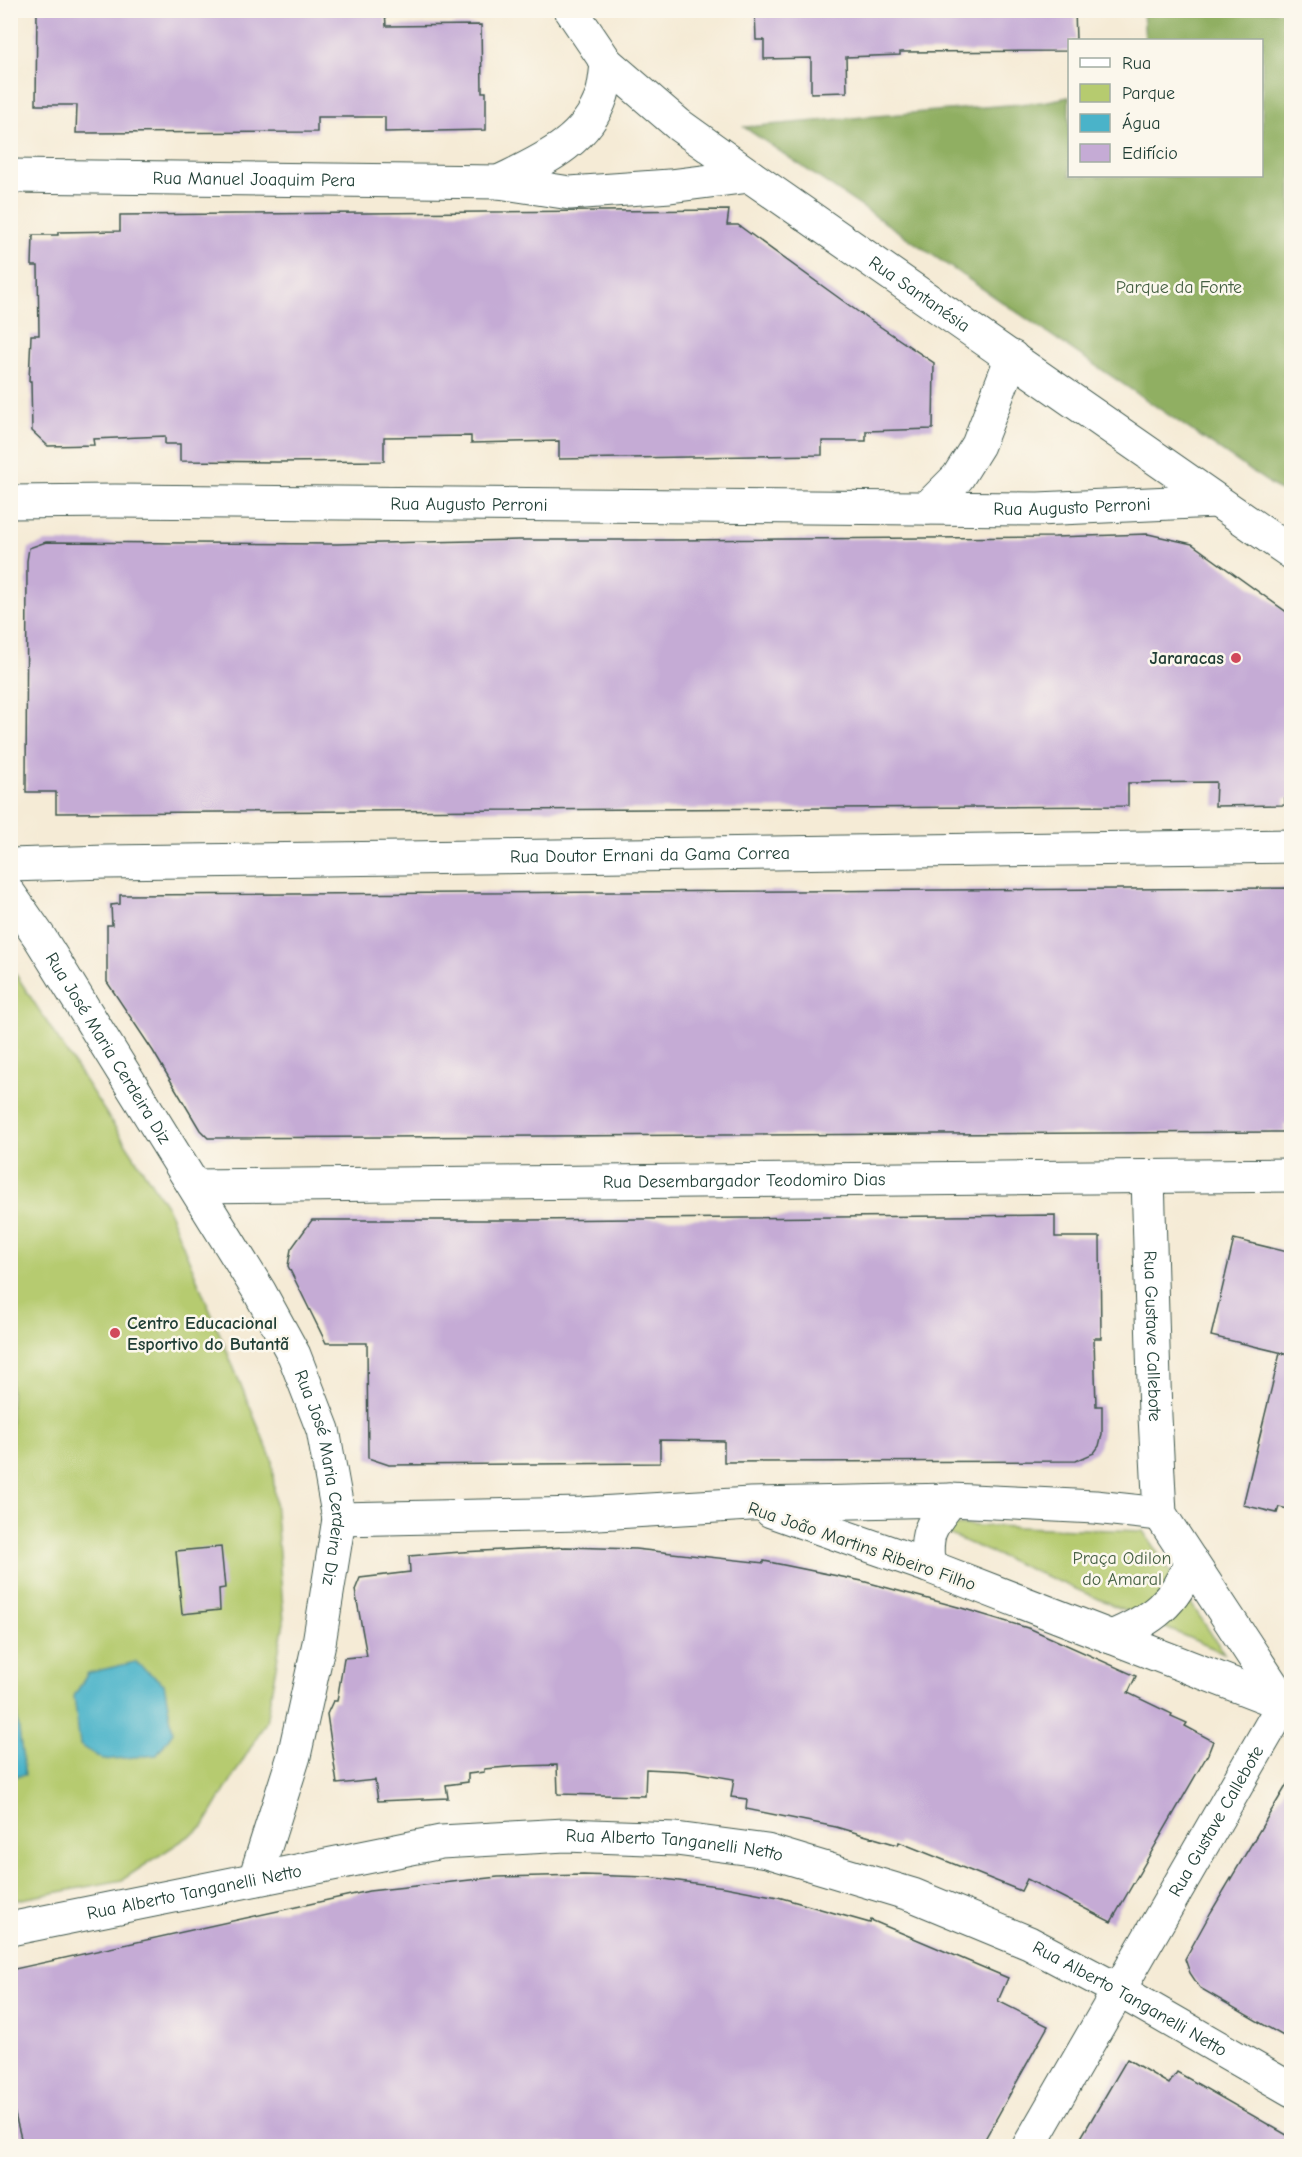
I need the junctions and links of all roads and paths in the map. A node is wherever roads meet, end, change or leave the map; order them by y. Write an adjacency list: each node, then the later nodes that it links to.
1 (571, 10): 2 (street, Rua Santanésia)
2 (607, 63): 4 (street, Rua Santanésia); 5 (street, Rua Manuel Joaquim Pera)
3 (10, 176): 5 (street, Rua Manuel Joaquim Pera)
4 (750, 176): 5 (street, Rua Manuel Joaquim Pera); 6 (street, Rua Santanésia)
5 (499, 182)
6 (1012, 357): 7 (street, Rua Santanésia); 9 (street)
7 (1216, 501): 9 (street, Rua Augusto Perroni); 10 (street, Rua Santanésia)
8 (10, 502): 9 (street, Rua Augusto Perroni)
9 (927, 508)
10 (1292, 553)
11 (1292, 846): 12 (street, Rua Doutor Ernani da Gama Correa)
12 (10, 865)
13 (10, 895): 16 (street, Rua José Maria Cerdeira Diz)
14 (1292, 1175): 15 (street, Rua Desembargador Teodomiro Dias)
15 (1148, 1177): 16 (street, Rua Desembargador Teodomiro Dias); 19 (street, Rua Gustave Callebote)
16 (195, 1186): 20 (street, Rua José Maria Cerdeira Diz)
17 (951, 1500): 18 (street); 19 (street); 22 (street)
18 (750, 1504): 20 (street, Rua João Martins Ribeiro Filho); 22 (street, Rua João Martins Ribeiro Filho)
19 (1160, 1514): 21 (street, Rua Gustave Callebote)
20 (339, 1519): 25 (street, Rua José Maria Cerdeira Diz)
21 (1191, 1562): 23 (street); 24 (street, Rua Gustave Callebote)
22 (928, 1566): 23 (street, Rua João Martins Ribeiro Filho)
23 (1112, 1637): 24 (street, Rua João Martins Ribeiro Filho)
24 (1288, 1705): 27 (street, Rua Gustave Callebote)
25 (255, 1879): 26 (street, Rua Alberto Tanganelli Netto); 27 (street, Rua Alberto Tanganelli Netto)
26 (10, 1929)
27 (1120, 1991): 28 (street, Rua Alberto Tanganelli Netto); 29 (street, Rua Gustave Callebote)
28 (1292, 2090)
29 (1029, 2146)

